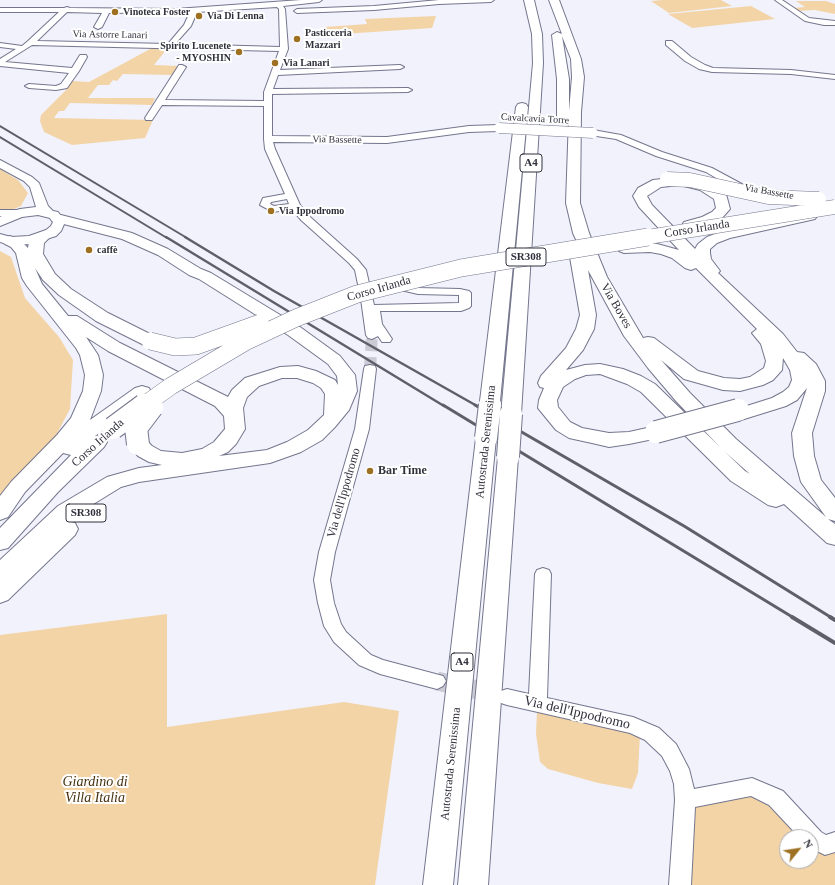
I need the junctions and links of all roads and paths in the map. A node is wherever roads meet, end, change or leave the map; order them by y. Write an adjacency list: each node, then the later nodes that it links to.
1 (319, 0): 11 (street)
2 (371, 0): 12 (street)
3 (491, 0): 9 (street)
4 (518, 0): 31 (highway)
5 (529, 0): 93 (highway, Autostrada Serenissima / A4, bridge)
6 (548, 0): 61 (highway)
7 (554, 0): 63 (highway, Via Boves)
8 (778, 0): 17 (street)
9 (461, 2): 12 (street); 14 (street)
10 (191, 7): 11 (street); 16 (street); 22 (street)
11 (280, 7): 12 (street); 24 (street)
12 (377, 8)
13 (67, 9): 15 (street); 16 (street); 19 (street)
14 (466, 9)
15 (0, 10)
16 (107, 10): 18 (street)
17 (835, 23)
18 (98, 27)
19 (31, 43): 22 (street, Via Astorre Lanari); 23 (street)
20 (670, 43): 32 (street)
21 (0, 45): 23 (street)
22 (169, 47): 24 (street, Via Astorre Lanari)
23 (23, 48): 26 (street)
24 (284, 49): 30 (street)
25 (83, 57): 29 (street)
26 (1, 64): 29 (street)
27 (182, 67): 39 (street)
28 (400, 67): 30 (street)
29 (75, 71): 33 (street)
30 (274, 73): 36 (street)
31 (526, 74)
32 (835, 77)
33 (29, 86)
34 (375, 88): 35 (street); 36 (street); 38 (street)
35 (408, 90)
36 (268, 92): 40 (street)
37 (524, 95): 92 (highway, Autostrada Serenissima / A4, bridge)
38 (376, 100)
39 (159, 102): 40 (street); 41 (street)
40 (267, 104): 43 (street)
41 (149, 118)
42 (406, 137): 43 (street, Via Bassette); 44 (street, Cavalcavia Torre, bridge)
43 (268, 139): 48 (street)
44 (659, 154): 53 (street, Via Bassette)
45 (0, 163): 47 (main road)
46 (668, 180): 49 (highway, bridge); 58 (highway, bridge); 65 (highway)
47 (38, 193): 55 (main road); 56 (main road)
48 (290, 196): 51 (street); 51 (street)
49 (835, 198)
50 (835, 202): 58 (highway, Corso Irlanda / SR308)
51 (295, 206): 64 (street)
52 (835, 207): 64 (highway, Corso Irlanda / SR308, bridge)
53 (835, 210): 65 (highway)
54 (0, 213): 55 (street)
55 (22, 213): 56 (main road); 57 (main road)
56 (53, 215): 59 (highway); 60 (main road)
57 (0, 222)
58 (690, 225): 67 (highway, Corso Irlanda / SR308)
59 (91, 227): 60 (highway); 74 (highway)
60 (46, 235): 62 (main road); 67 (highway, bridge)
61 (572, 239)
62 (5, 240): 66 (highway)
63 (595, 270): 68 (highway); 81 (highway, Via Boves)
64 (361, 291): 65 (highway, bridge); 69 (street); 70 (street); 71 (highway, Corso Irlanda / SR308, bridge)
65 (726, 293): 68 (highway)
66 (52, 306): 73 (highway); 78 (highway)
67 (290, 312): 80 (highway, Corso Irlanda / SR308)
68 (768, 334): 75 (highway); 79 (highway)
69 (372, 335)
70 (386, 339)
71 (230, 351): 73 (highway, bridge); 82 (highway, Corso Irlanda / SR308, bridge)
72 (370, 369): 87 (street, Via dell'Ippodromo)
73 (233, 414): 74 (highway)
74 (334, 415): 76 (highway)
75 (658, 434): 77 (highway); 77 (highway, Via Boves)
76 (194, 468): 84 (highway); 86 (highway, SR308)
77 (776, 500): 83 (highway, Via Boves)
78 (0, 512)
79 (835, 513)
80 (0, 517)
81 (835, 536)
82 (0, 542)
83 (835, 549)
84 (0, 574)
85 (543, 574): 89 (street)
86 (0, 594)
87 (437, 681)
88 (507, 697): 89 (street, Via dell'Ippodromo)
89 (538, 703): 90 (street, Via dell'Ippodromo)
90 (685, 800): 91 (street); 94 (street, Via dell'Ippodromo)
91 (835, 842)
92 (438, 885)
93 (473, 885)
94 (680, 885)

